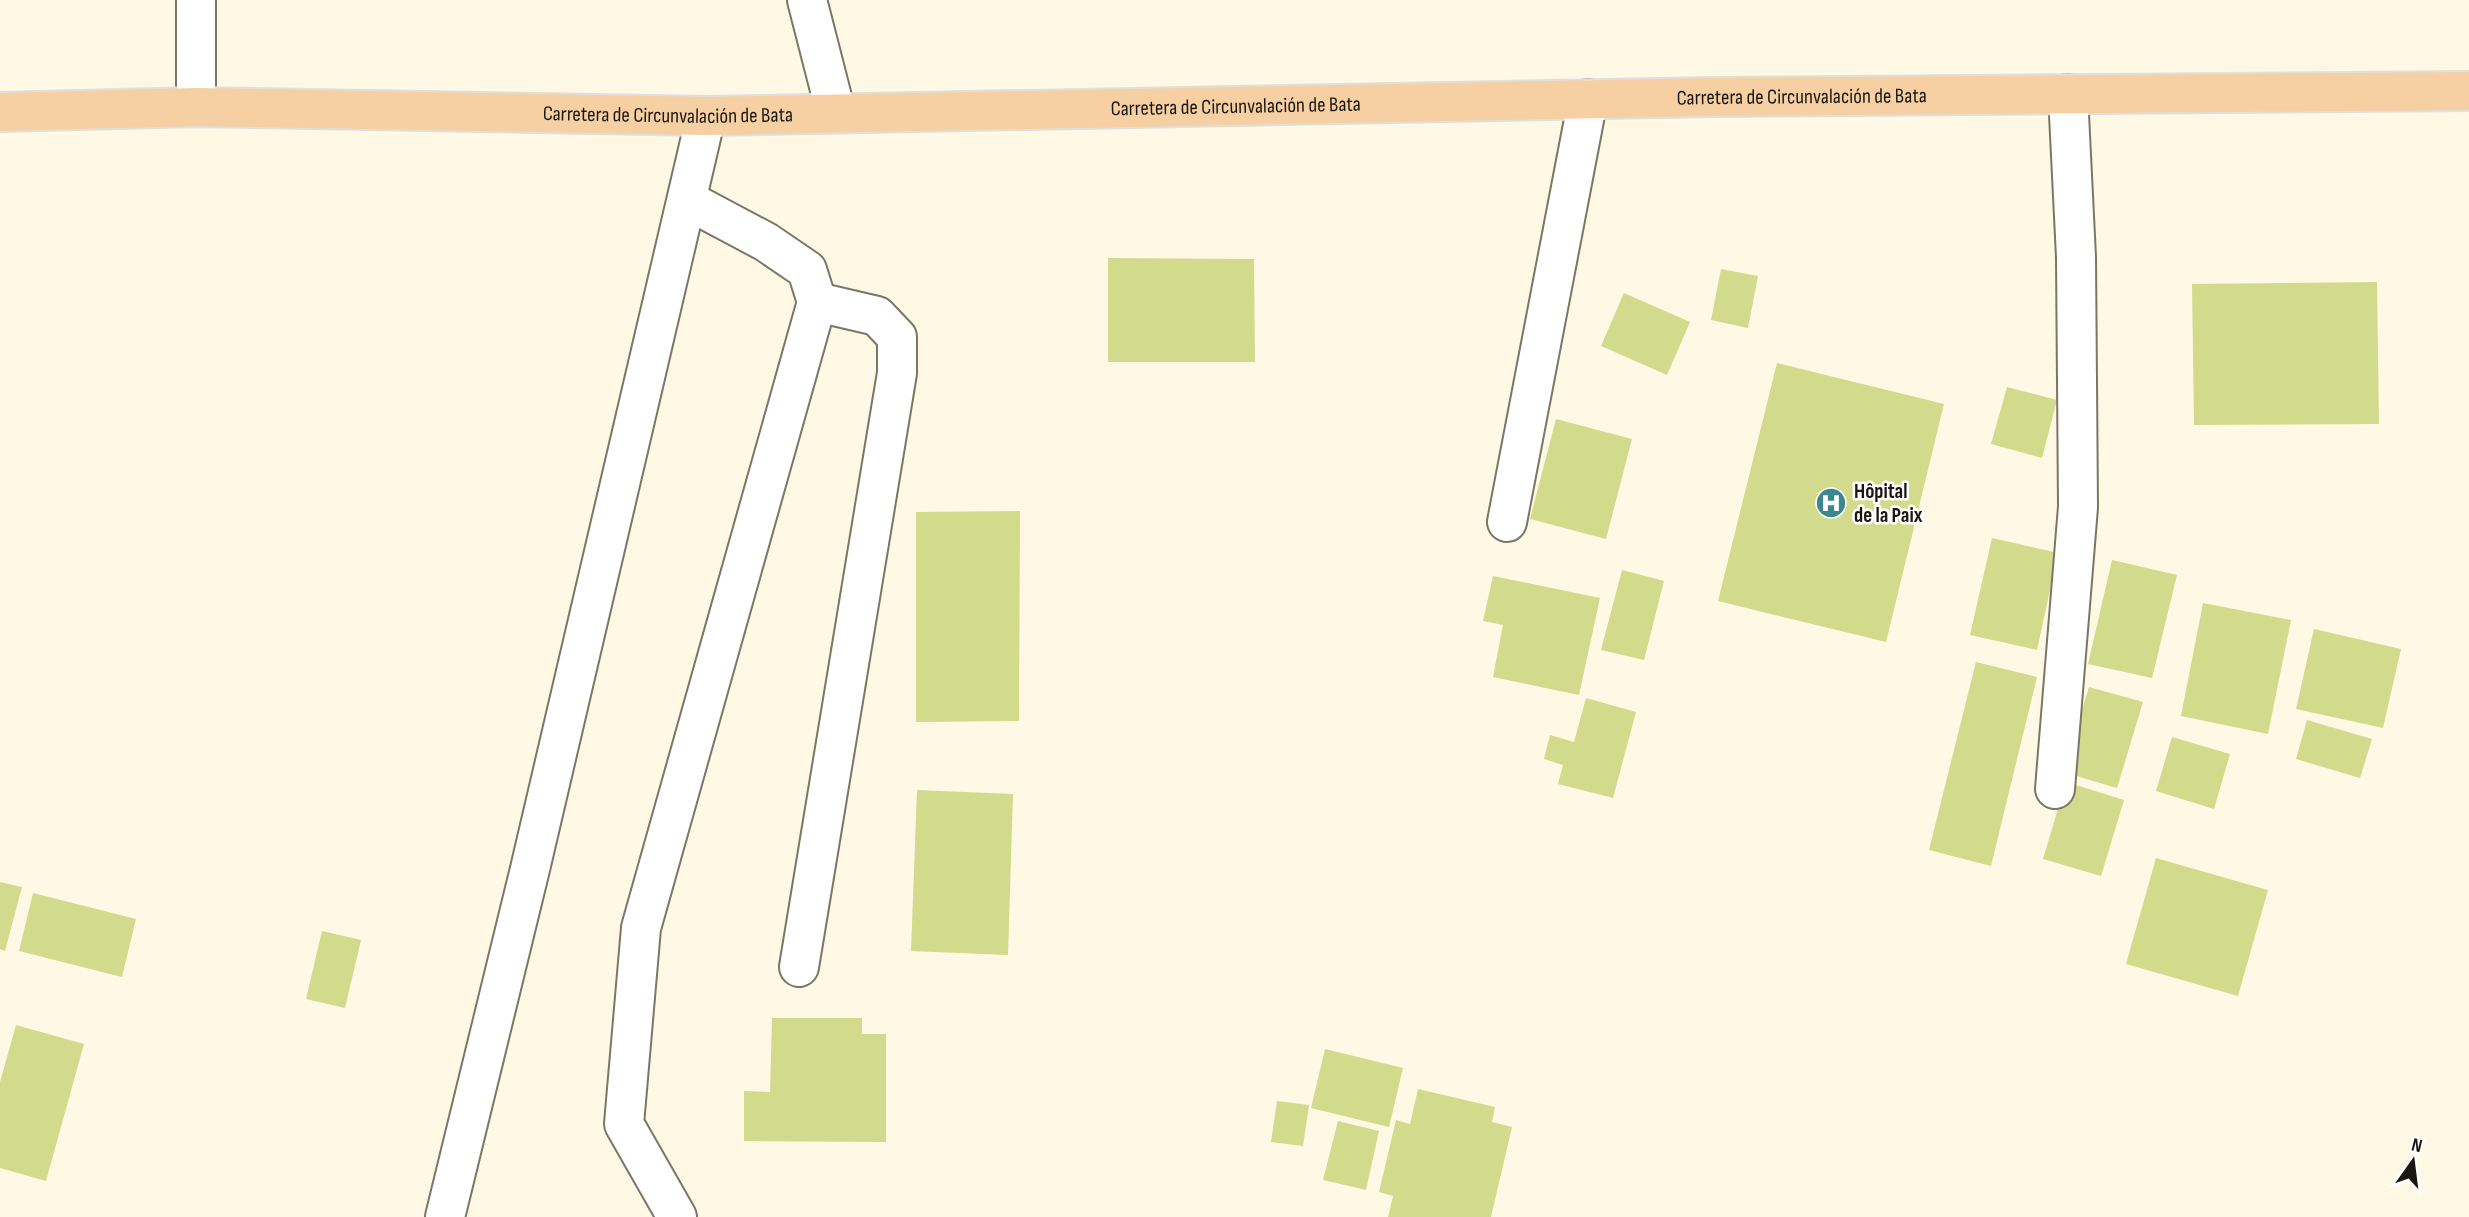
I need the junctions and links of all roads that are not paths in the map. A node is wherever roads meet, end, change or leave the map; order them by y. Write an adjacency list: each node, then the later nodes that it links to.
1 (196, 0): 6 (street)
2 (807, 0): 8 (street)
3 (2469, 91): 4 (main road, Carretera de Circunvalación de Bata)
4 (2068, 94): 5 (main road, Carretera de Circunvalación de Bata); 13 (street)
5 (1588, 99): 8 (main road, Carretera de Circunvalación de Bata); 12 (street)
6 (196, 107): 7 (main road, Carretera de Circunvalación de Bata); 9 (main road, Carretera de Circunvalación de Bata)
7 (0, 112)
8 (836, 113): 9 (main road, Carretera de Circunvalación de Bata)
9 (706, 117): 10 (street)
10 (687, 200): 11 (street); 15 (street)
11 (817, 302): 14 (street); 16 (street)
12 (1507, 522)
13 (2055, 789)
14 (799, 967)
15 (444, 1217)
16 (677, 1217)

